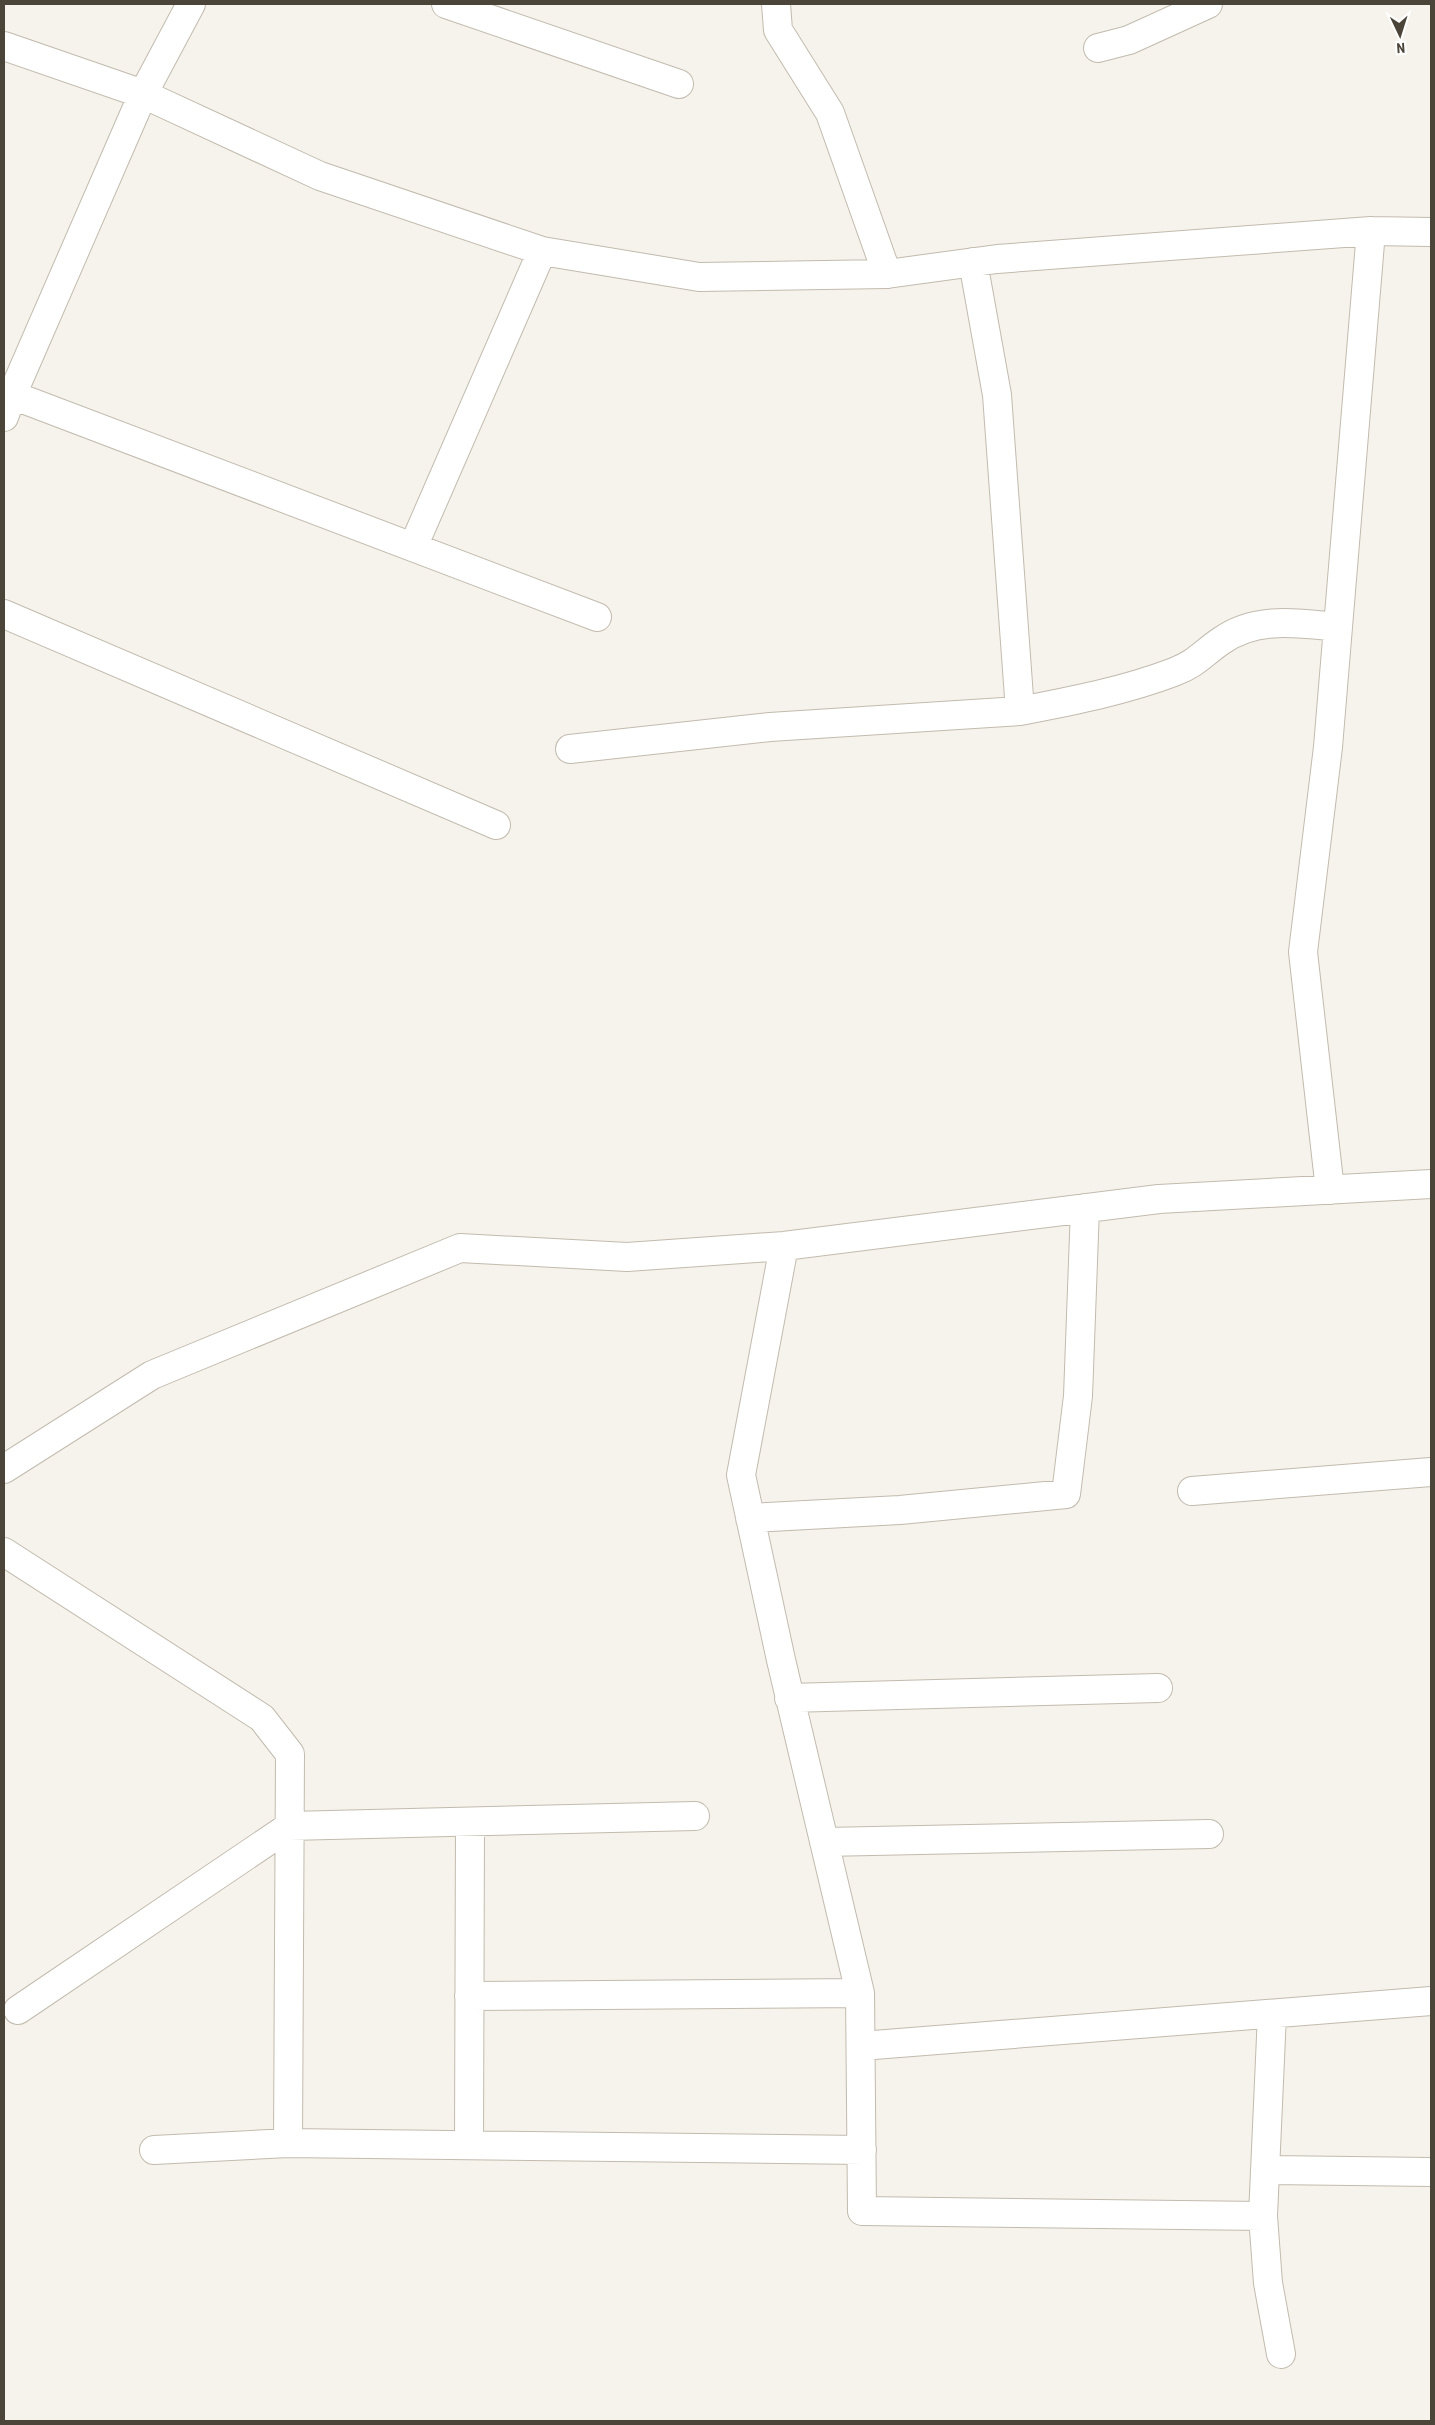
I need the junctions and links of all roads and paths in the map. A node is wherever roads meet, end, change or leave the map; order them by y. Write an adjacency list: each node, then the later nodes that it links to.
1 (191, 4): 8 (street)
2 (446, 4): 7 (street)
3 (776, 4): 13 (street)
4 (1208, 4): 6 (street)
5 (4, 46): 8 (street)
6 (1098, 48)
7 (679, 84)
8 (143, 94): 11 (street); 14 (street)
9 (1371, 231): 10 (street); 12 (street); 18 (street)
10 (1431, 232)
11 (542, 251): 13 (street); 15 (street)
12 (973, 262): 13 (street); 19 (street)
13 (887, 274)
14 (6, 401): 15 (street)
15 (413, 547): 17 (street)
16 (4, 614): 21 (street)
17 (597, 617)
18 (1338, 627): 19 (street); 23 (street)
19 (1020, 711): 20 (street)
20 (570, 749)
21 (496, 825)
22 (1431, 1184): 23 (street)
23 (1330, 1190): 24 (street)
24 (1085, 1208): 25 (street); 29 (street)
25 (784, 1246): 26 (street); 29 (street)
26 (4, 1469)
27 (1431, 1472): 28 (street)
28 (1192, 1491)
29 (750, 1518): 32 (street)
30 (4, 1552): 35 (street)
31 (1158, 1688): 32 (street)
32 (790, 1698): 37 (street)
33 (695, 1816): 34 (street)
34 (470, 1822): 35 (street); 39 (street)
35 (290, 1826): 41 (street); 44 (street)
36 (1209, 1834): 37 (street)
37 (824, 1842): 38 (street)
38 (860, 1993): 39 (street); 43 (street)
39 (469, 1996): 45 (street)
40 (1431, 2001): 42 (street)
41 (18, 2010)
42 (1272, 2014): 43 (street); 48 (street)
43 (861, 2046): 47 (street)
44 (288, 2143): 45 (street); 46 (street)
45 (469, 2145): 47 (street)
46 (154, 2150)
47 (862, 2150): 50 (street)
48 (1265, 2170): 49 (street); 50 (street)
49 (1431, 2172)
50 (1263, 2216): 51 (street)
51 (1281, 2354)

